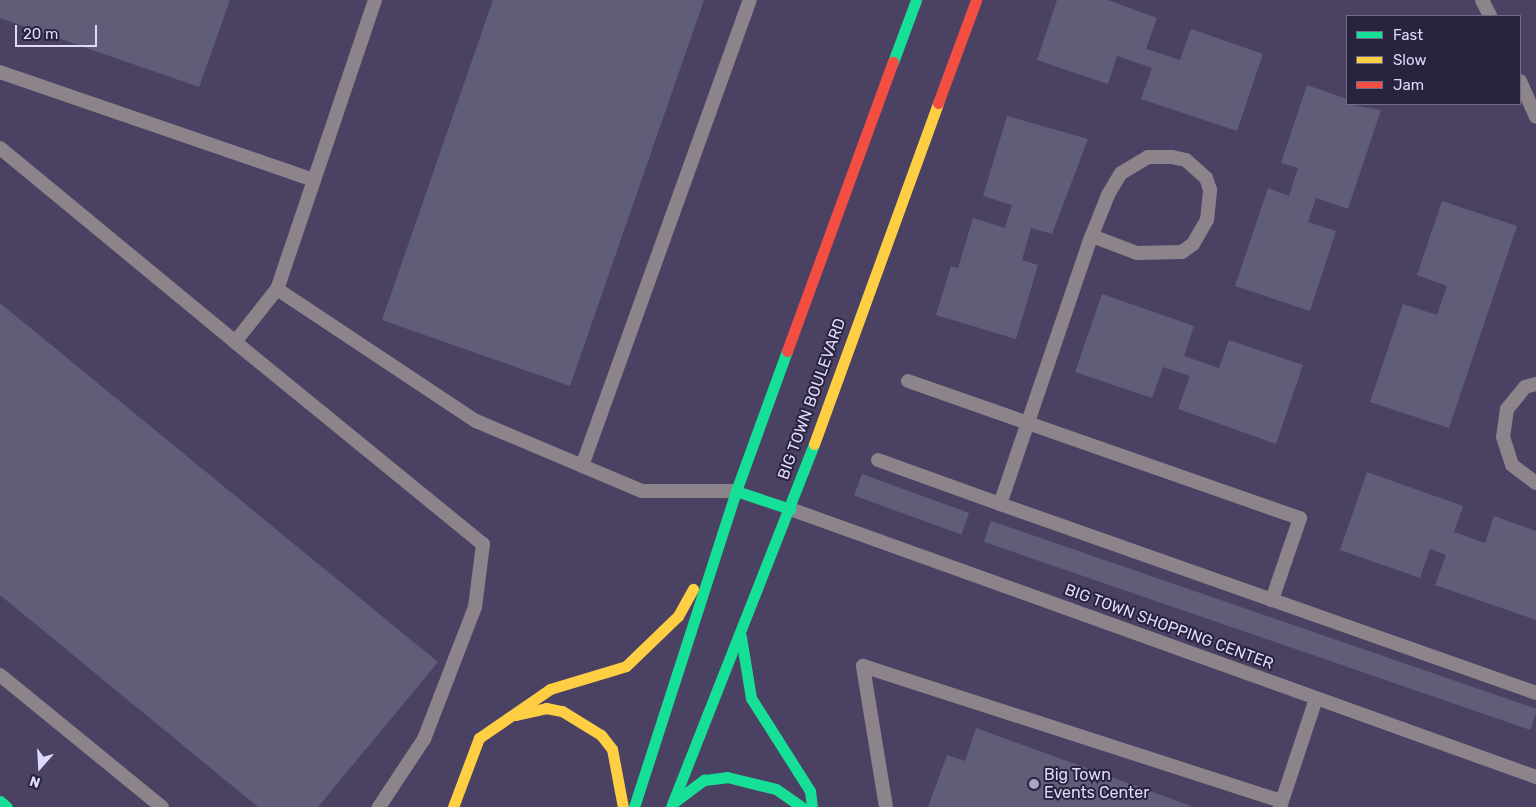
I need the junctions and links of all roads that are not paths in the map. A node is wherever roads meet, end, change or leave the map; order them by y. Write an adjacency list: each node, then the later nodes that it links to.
1 (375, 0): 11 (lane)
2 (750, 0): 19 (lane)
3 (916, 0): 21 (main road)
4 (976, 0): 23 (main road, BIG TOWN BOULEVARD)
5 (1482, 0): 6 (lane)
6 (1490, 15)
7 (0, 72): 11 (lane)
8 (1521, 83): 9 (lane)
9 (1536, 116)
10 (0, 148): 14 (lane)
11 (314, 180): 13 (lane)
12 (1092, 236): 12 (lane); 17 (lane)
13 (277, 289): 14 (lane); 19 (lane)
14 (235, 342): 37 (lane)
15 (908, 381): 17 (lane)
16 (1536, 384): 20 (lane)
17 (1028, 423): 22 (lane); 25 (lane)
18 (878, 460): 22 (lane)
19 (582, 466): 21 (lane)
20 (1536, 483)
21 (736, 491): 23 (main road); 24 (main road)
22 (1000, 504): 25 (lane)
23 (790, 508): 26 (main road, BIG TOWN BOULEVARD); 29 (lane, BIG TOWN SHOPPING CENTER)
24 (716, 548): 30 (main road); 40 (main road)
25 (1272, 600): 28 (lane)
26 (741, 633): 34 (main road, BIG TOWN BOULEVARD); 42 (main road)
27 (0, 675): 36 (lane)
28 (1536, 693)
29 (1316, 698): 31 (lane, BIG TOWN SHOPPING CENTER); 33 (lane)
30 (503, 718): 38 (main road); 39 (main road)
31 (1536, 777)
32 (0, 801): 35 (main road)
33 (1281, 804): 43 (lane)
34 (672, 805): 41 (main road)
35 (7, 807)
36 (162, 807)
37 (379, 807)
38 (452, 807)
39 (623, 807)
40 (634, 807)
41 (802, 807)
42 (812, 807)
43 (886, 807)

